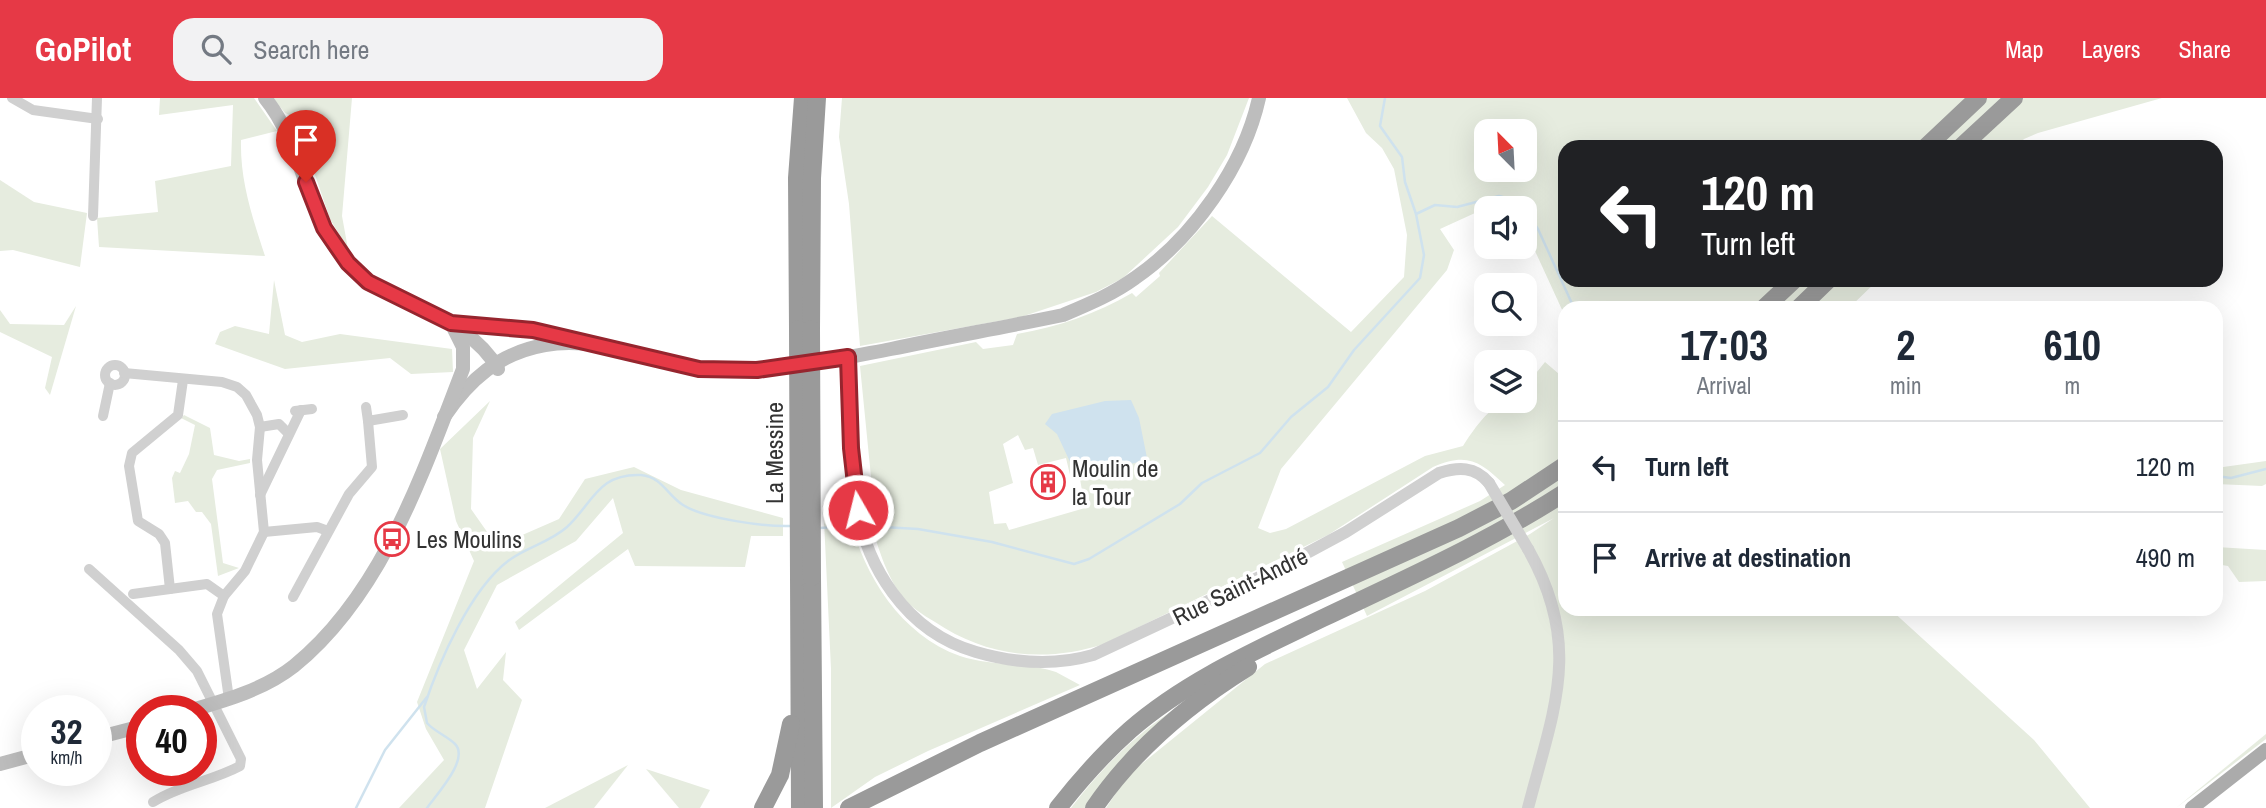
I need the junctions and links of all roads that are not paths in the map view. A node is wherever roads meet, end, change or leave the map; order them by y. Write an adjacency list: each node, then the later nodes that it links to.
1 (12, 98): 9 (street)
2 (97, 98): 9 (street)
3 (265, 98): 17 (main road)
4 (803, 98): 18 (highway, La Messine)
5 (817, 98): 18 (highway, La Messine)
6 (1259, 98): 21 (main road)
7 (1978, 98): 10 (highway)
8 (2014, 98): 11 (highway)
9 (98, 119): 12 (street)
10 (1933, 140)
11 (1969, 140)
12 (93, 216)
13 (1787, 287): 15 (highway)
14 (1821, 287): 16 (highway)
15 (1772, 301)
16 (1806, 301)
17 (451, 323): 19 (main road); 22 (main road); 31 (main road)
18 (805, 329): 40 (highway, La Messine, bridge)
19 (591, 344): 20 (main road); 22 (main road)
20 (641, 357): 21 (main road); 22 (main road)
21 (848, 357): 65 (street, Rue Saint-André, bridge)
22 (497, 367): 31 (main road)
23 (124, 373): 24 (street); 25 (street); 25 (street)
24 (183, 380): 32 (street); 41 (street)
25 (110, 383): 29 (street)
26 (366, 407): 30 (street)
27 (303, 410): 33 (street)
28 (403, 415): 30 (street)
29 (103, 416)
30 (368, 421): 37 (street)
31 (443, 421): 48 (main road)
32 (260, 428): 33 (street); 35 (street)
33 (289, 434): 35 (street)
34 (1558, 470): 54 (highway)
35 (260, 495): 38 (street)
36 (1558, 497): 45 (highway)
37 (328, 531): 38 (street); 44 (street)
38 (264, 532): 43 (street)
39 (89, 569): 47 (street)
40 (806, 577): 46 (highway, La Messine); 60 (highway, La Messine)
41 (170, 589): 42 (street); 43 (street)
42 (133, 594)
43 (225, 596): 48 (street)
44 (293, 597)
45 (1292, 633): 63 (highway); 64 (highway)
46 (800, 634): 58 (highway); 59 (highway, La Messine)
47 (209, 695)
48 (229, 699): 49 (main road)
49 (217, 703)
50 (217, 710): 55 (street)
51 (2266, 750): 66 (main road)
52 (21, 758): 53 (main road)
53 (0, 764)
54 (917, 773): 61 (highway); 62 (highway)
55 (217, 775)
56 (186, 786): 57 (street)
57 (153, 802)
58 (763, 808)
59 (800, 808)
60 (814, 808)
61 (849, 808)
62 (859, 808)
63 (1058, 808)
64 (1094, 808)
65 (1528, 808)
66 (2192, 808)

